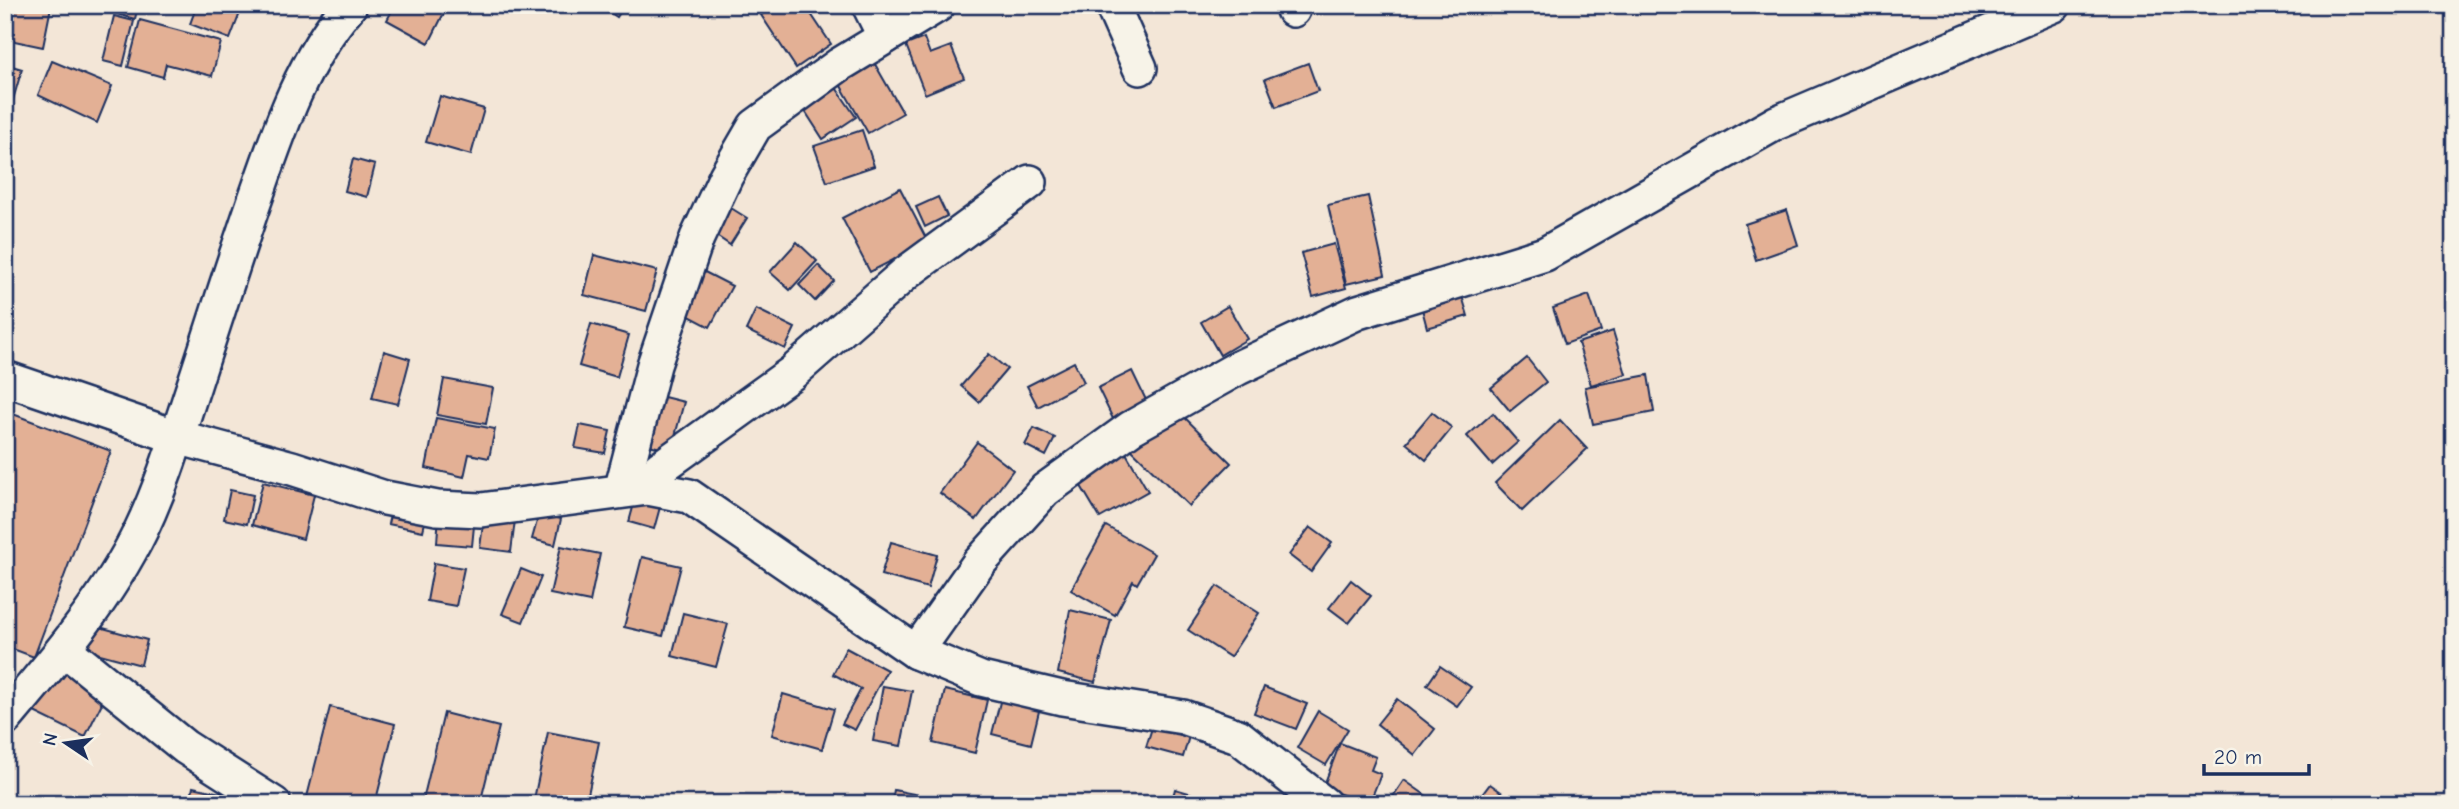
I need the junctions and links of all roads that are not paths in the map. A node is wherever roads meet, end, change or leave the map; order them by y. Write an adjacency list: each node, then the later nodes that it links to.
1 (351, 5): 10 (street)
2 (869, 5): 6 (street)
3 (937, 5): 6 (street)
4 (1112, 5): 7 (street)
5 (2053, 5): 13 (street)
6 (886, 37): 11 (street)
7 (1140, 68)
8 (1030, 182): 11 (street)
9 (5, 379): 10 (street)
10 (177, 437): 11 (street); 12 (street)
11 (634, 489): 13 (street)
12 (64, 649): 14 (street); 15 (street)
13 (916, 652): 16 (street)
14 (5, 719)
15 (274, 804)
16 (1324, 804)

